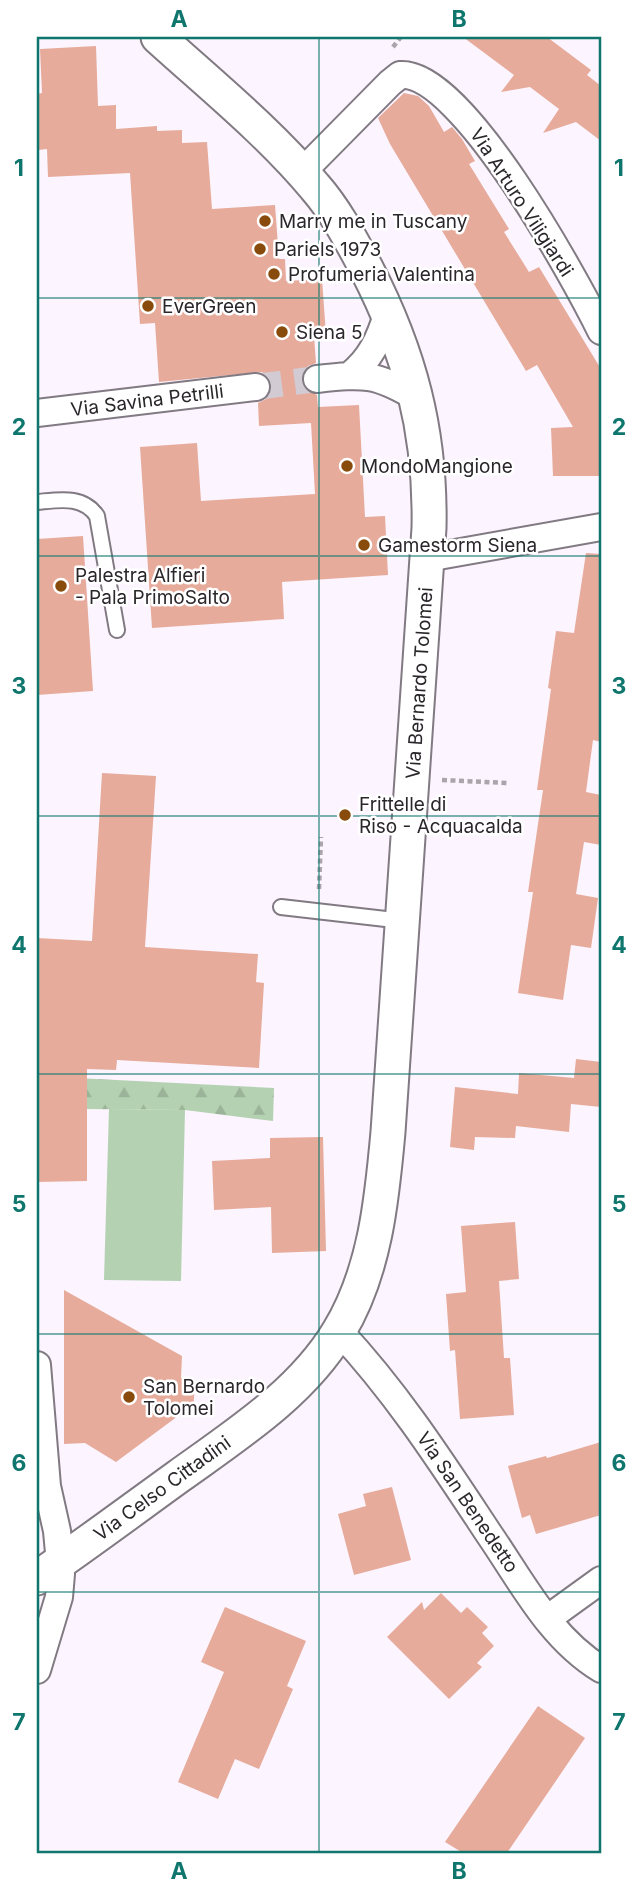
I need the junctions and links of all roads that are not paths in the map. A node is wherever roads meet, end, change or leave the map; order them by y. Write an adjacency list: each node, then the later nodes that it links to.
1 (158, 37): 2 (street, Via Bernardo Tolomei)
2 (184, 49): 3 (street, Via Bernardo Tolomei)
3 (302, 172): 4 (street, Via Bernardo Tolomei); 5 (street, Via Arturo Viligiardi)
4 (387, 312): 6 (street); 9 (street, Via Bernardo Tolomei)
5 (601, 331)
6 (349, 376): 7 (street); 9 (street)
7 (317, 379)
8 (256, 387): 10 (street, Via Savina Petrilli)
9 (417, 398): 13 (street, Via Bernardo Tolomei)
10 (37, 413)
11 (37, 502): 14 (lane)
12 (601, 527): 13 (street)
13 (427, 558): 16 (street, Via Bernardo Tolomei)
14 (117, 630)
15 (281, 907): 16 (lane)
16 (403, 921): 17 (street, Via Bernardo Tolomei)
17 (340, 1331): 19 (street, Via Celso Cittadini); 21 (street, Via San Benedetto)
18 (37, 1366): 19 (street)
19 (49, 1569): 23 (street)
20 (601, 1580): 21 (street)
21 (547, 1619): 22 (street, Via San Benedetto)
22 (601, 1669)
23 (37, 1670)

